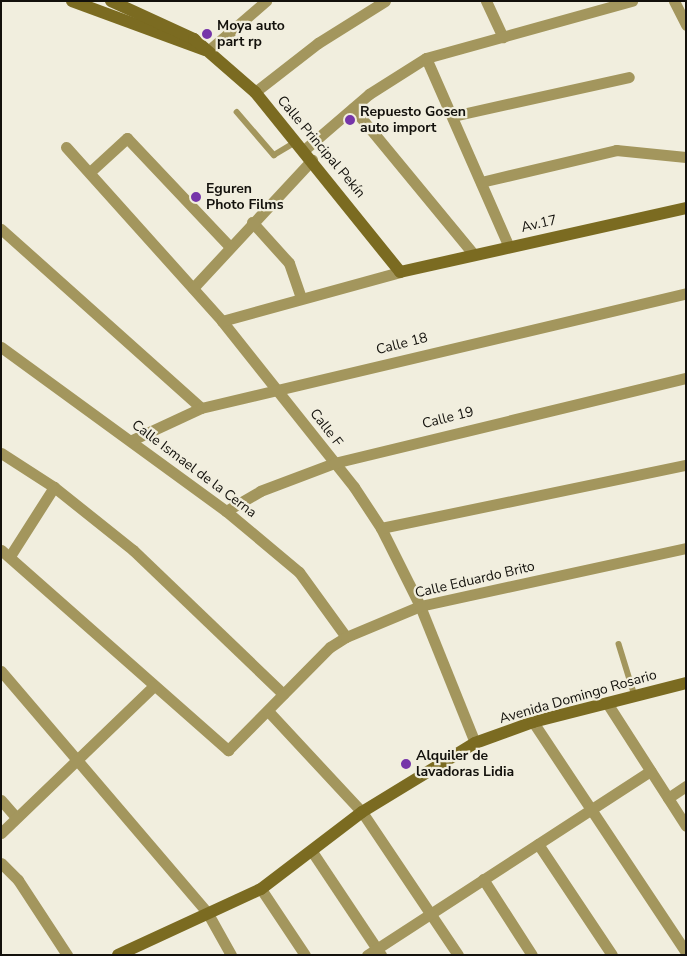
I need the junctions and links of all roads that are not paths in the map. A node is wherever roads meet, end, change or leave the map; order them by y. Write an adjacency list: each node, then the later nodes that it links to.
1 (72, 1): 11 (main road, Calle Principal Pekín)
2 (111, 1): 11 (main road, Calle Principal Pekín)
3 (266, 1): 11 (street)
4 (384, 1): 14 (street)
5 (486, 1): 10 (street)
6 (632, 1): 8 (street)
7 (674, 1): 9 (street)
8 (606, 5): 10 (street)
9 (686, 25)
10 (503, 38): 12 (street)
11 (208, 51): 14 (main road, Calle Principal Pekín)
12 (426, 58): 15 (street); 17 (street)
13 (629, 77): 17 (street)
14 (255, 92): 19 (main road, Calle Principal Pekín)
15 (353, 108): 19 (street); 28 (street)
16 (237, 112): 19 (lane)
17 (453, 116): 22 (street)
18 (66, 147): 21 (street, Calle F)
19 (304, 150): 24 (street); 29 (main road, Calle Principal Pekín)
20 (686, 157): 22 (street)
21 (91, 171): 26 (street); 30 (street, Calle F)
22 (481, 182): 27 (street)
23 (686, 208): 27 (main road, Av.17)
24 (252, 222): 26 (street); 32 (street)
25 (1, 230): 37 (street)
26 (229, 246): 30 (street)
27 (509, 247): 28 (main road, Av.17)
28 (474, 255): 29 (main road, Av.17)
29 (400, 272): 32 (street)
30 (193, 288): 33 (street, Calle F)
31 (686, 293): 36 (street, Calle 18)
32 (301, 297): 33 (street)
33 (222, 321): 36 (street, Calle F)
34 (1, 347): 38 (street, Calle Ismael de la Cerna)
35 (686, 378): 40 (street, Calle 19)
36 (277, 391): 37 (street, Calle 18); 40 (street, Calle F)
37 (202, 408): 38 (street, Calle 18)
38 (132, 440): 43 (street, Calle Ismael de la Cerna)
39 (1, 453): 42 (street)
40 (334, 463): 43 (street, Calle 19); 44 (street, Calle F)
41 (686, 465): 44 (street)
42 (54, 487): 46 (street); 53 (street)
43 (226, 510): 48 (street, Calle Ismael de la Cerna)
44 (381, 528): 47 (street, Calle F)
45 (686, 548): 47 (street, Calle Eduardo Brito)
46 (5, 553): 52 (street)
47 (420, 606): 48 (street, Calle Eduardo Brito); 58 (street, Calle F)
48 (346, 637): 53 (street, Calle Eduardo Brito)
49 (620, 644): 54 (lane)
50 (1, 672): 59 (street)
51 (686, 683): 54 (main road, Avenida Domingo Rosario)
52 (154, 686): 56 (street, Calle Eduardo Brito); 59 (street)
53 (283, 694): 56 (street, Calle Eduardo Brito)
54 (635, 696): 55 (main road, Avenida Domingo Rosario)
55 (607, 703): 57 (main road, Avenida Domingo Rosario); 60 (street)
56 (268, 711): 65 (street)
57 (533, 722): 58 (main road, Avenida Domingo Rosario); 64 (street)
58 (474, 743): 65 (main road, Avenida Domingo Rosario)
59 (75, 762): 66 (street); 74 (street)
60 (650, 771): 62 (street); 64 (street)
61 (686, 786): 62 (street)
62 (668, 798): 67 (street)
63 (1, 800): 66 (street)
64 (591, 808): 69 (street); 76 (street)
65 (362, 812): 70 (main road, Avenida Domingo Rosario); 75 (street)
66 (16, 817): 68 (street)
67 (686, 826)
68 (1, 833)
69 (538, 844): 72 (street); 84 (street)
70 (313, 853): 73 (main road, Avenida Domingo Rosario); 77 (street)
71 (1, 863): 78 (street)
72 (483, 879): 75 (street); 83 (street)
73 (261, 889): 74 (main road, Avenida Domingo Rosario); 81 (street)
74 (207, 912): 79 (main road, Avenida Domingo Rosario); 80 (street)
75 (431, 913): 77 (street); 82 (street)
76 (686, 952)
77 (375, 953)
78 (67, 955)
79 (118, 955)
80 (231, 955)
81 (305, 955)
82 (458, 955)
83 (532, 955)
84 (612, 955)

